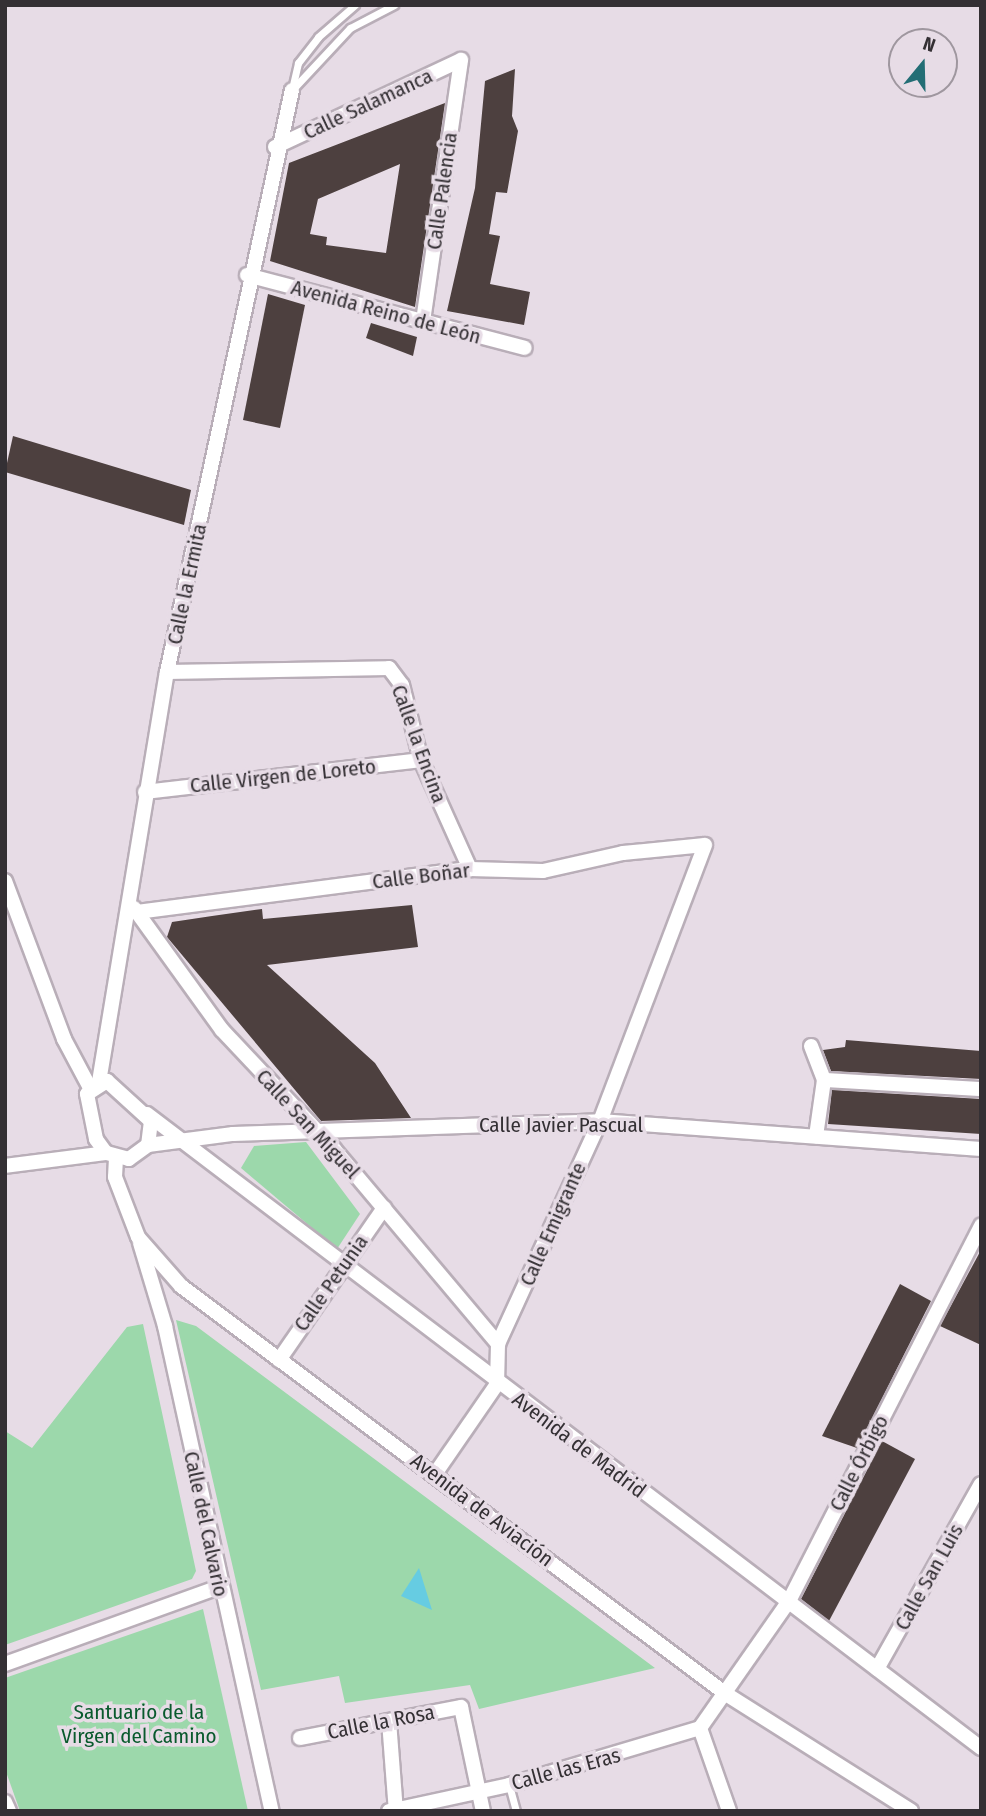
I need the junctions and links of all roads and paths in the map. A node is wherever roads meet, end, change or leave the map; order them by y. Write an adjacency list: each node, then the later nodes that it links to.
1 (355, 5): 4 (lane)
2 (394, 5): 4 (lane)
3 (461, 60): 5 (street, Calle Salamanca); 7 (street, Calle Palencia)
4 (292, 90): 5 (street, Calle la Ermita)
5 (275, 147): 6 (street, Calle la Ermita)
6 (247, 275): 7 (street, Avenida Reino de León); 9 (street, Calle la Ermita)
7 (423, 321): 8 (street, Avenida Reino de León)
8 (525, 348)
9 (167, 672): 10 (street, Calle la Encina); 11 (street, Calle la Ermita)
10 (421, 761): 11 (street, Calle Virgen de Loreto); 13 (street, Calle la Encina)
11 (145, 792): 15 (street, Calle la Ermita)
12 (705, 845): 13 (street, Calle Boñar); 22 (street, Calle Emigrante)
13 (470, 869): 16 (street, Calle Boñar)
14 (5, 881): 19 (street)
15 (126, 899): 16 (street, Calle San Miguel); 19 (street, Calle la Ermita)
16 (137, 912): 23 (street, Calle San Miguel)
17 (811, 1046): 18 (street)
18 (824, 1080): 20 (street); 24 (street)
19 (95, 1085): 21 (street); 26 (street)
20 (981, 1089)
21 (147, 1115): 25 (street); 27 (street)
22 (600, 1121): 23 (street, Calle Javier Pascual); 24 (street, Calle Javier Pascual); 36 (street, Calle Emigrante)
23 (316, 1132): 25 (street, Calle Javier Pascual); 32 (street, Calle San Miguel)
24 (816, 1136): 28 (street, Calle Javier Pascual)
25 (182, 1137): 27 (street, Calle Javier Pascual); 35 (street, Avenida de Madrid)
26 (96, 1139): 29 (street); 30 (street)
27 (148, 1145): 29 (street, Calle Javier Pascual)
28 (981, 1149)
29 (111, 1156): 30 (street, Calle Javier Pascual); 34 (street, Avenida de Aviación)
30 (80, 1159): 31 (street, Calle Javier Pascual)
31 (5, 1166)
32 (384, 1208): 35 (street, Calle Petunia); 36 (street, Calle San Miguel)
33 (981, 1225): 42 (street, Calle Órbigo)
34 (138, 1237): 37 (street, Avenida de Aviación); 41 (street, Calle del Calvario)
35 (344, 1265): 37 (street, Calle Petunia); 38 (street, Avenida de Madrid)
36 (498, 1344): 38 (street, Calle Emigrante)
37 (279, 1360): 39 (street, Avenida de Aviación)
38 (497, 1384): 39 (street); 42 (street, Avenida de Madrid)
39 (435, 1474): 45 (street, Avenida de Aviación)
40 (981, 1484): 44 (street, Calle San Luis)
41 (219, 1587): 43 (street); 55 (street, Calle del Calvario)
42 (789, 1601): 44 (street, Avenida de Madrid); 45 (street, Calle Órbigo)
43 (5, 1664)
44 (877, 1669): 49 (street, Avenida de Madrid)
45 (726, 1694): 47 (street); 59 (street, Avenida de Aviación)
46 (389, 1721): 48 (street, Calle la Rosa); 51 (street, Calle la Rosa); 53 (street)
47 (700, 1728): 50 (street, Calle las Eras); 58 (street)
48 (300, 1738)
49 (981, 1748)
50 (509, 1785): 51 (street, Calle las Eras); 57 (lane)
51 (483, 1787): 53 (street, Calle las Eras); 56 (street)
52 (5, 1802): 54 (street)
53 (393, 1810)
54 (9, 1811)
55 (272, 1811)
56 (483, 1811)
57 (516, 1811)
58 (729, 1811)
59 (911, 1811)

